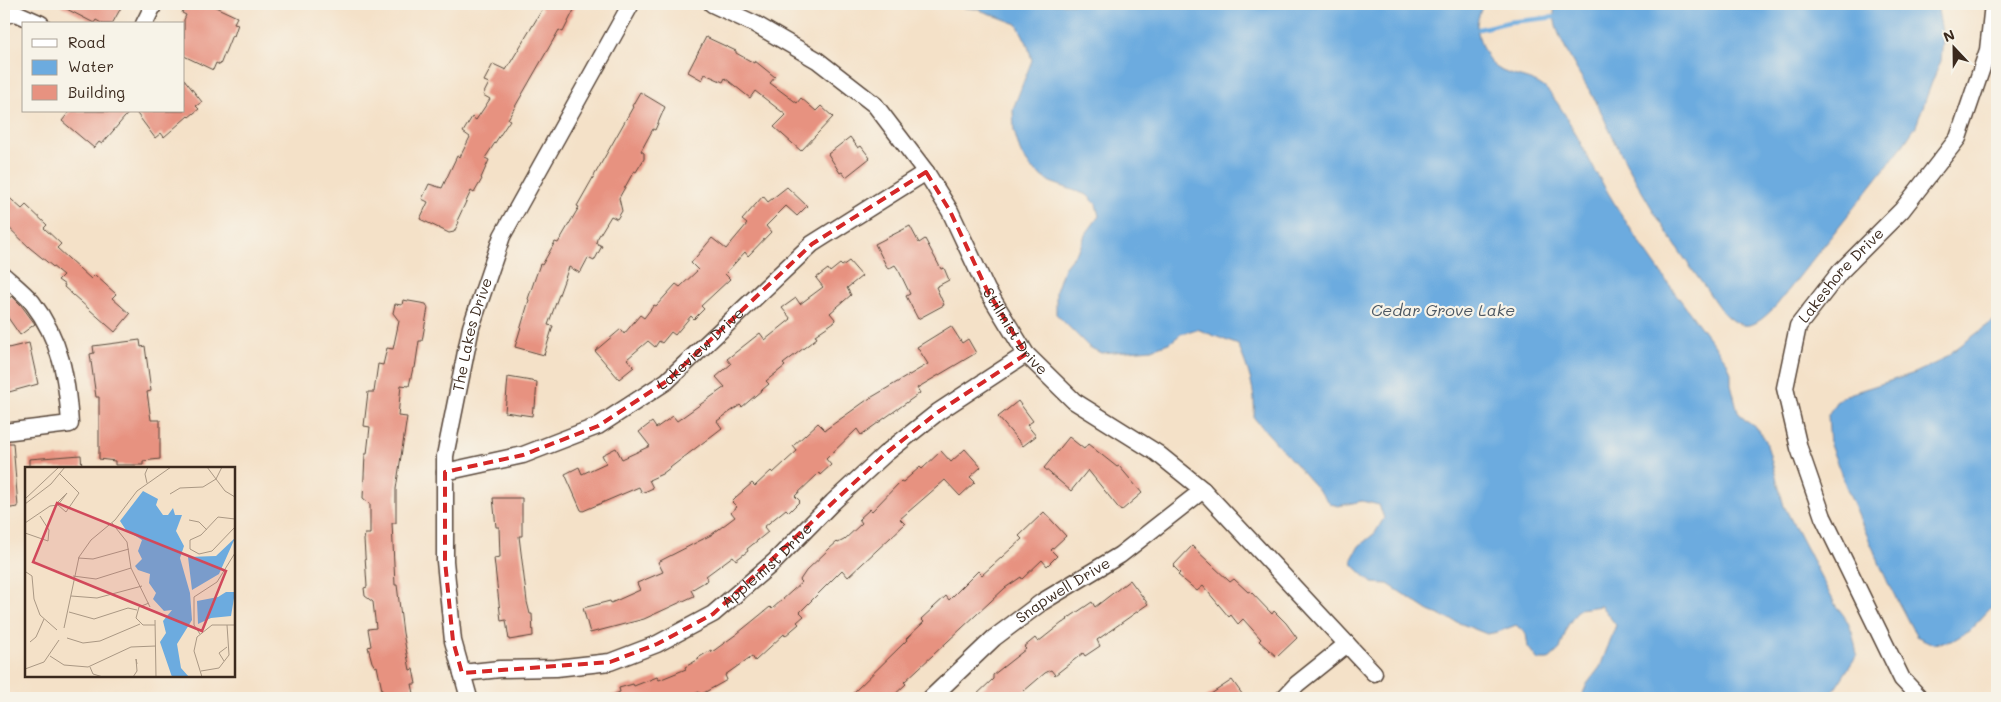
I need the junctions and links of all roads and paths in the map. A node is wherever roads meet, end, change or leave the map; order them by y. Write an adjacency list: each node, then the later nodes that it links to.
1 (154, 4): 7 (street)
2 (631, 4): 12 (street, The Lakes Drive)
3 (712, 4): 8 (street, Stillmist Drive)
4 (1993, 4): 20 (street, Lakeshore Drive)
5 (14, 11): 6 (street)
6 (37, 22)
7 (145, 22)
8 (926, 172): 10 (street, Stillmist Drive); 12 (street, Lakeview Drive)
9 (4, 276): 11 (street)
10 (1026, 354): 13 (street, Stillmist Drive); 15 (street, Applemist Drive)
11 (4, 432)
12 (445, 472): 15 (street, The Lakes Drive)
13 (1203, 490): 14 (street, Stillmist Drive); 18 (street, Snapwell Drive)
14 (1347, 644): 16 (street, Stillmist Drive); 19 (street)
15 (462, 673): 17 (street, The Lakes Drive)
16 (1374, 673)
17 (469, 698)
18 (931, 698)
19 (1284, 698)
20 (1920, 698)

